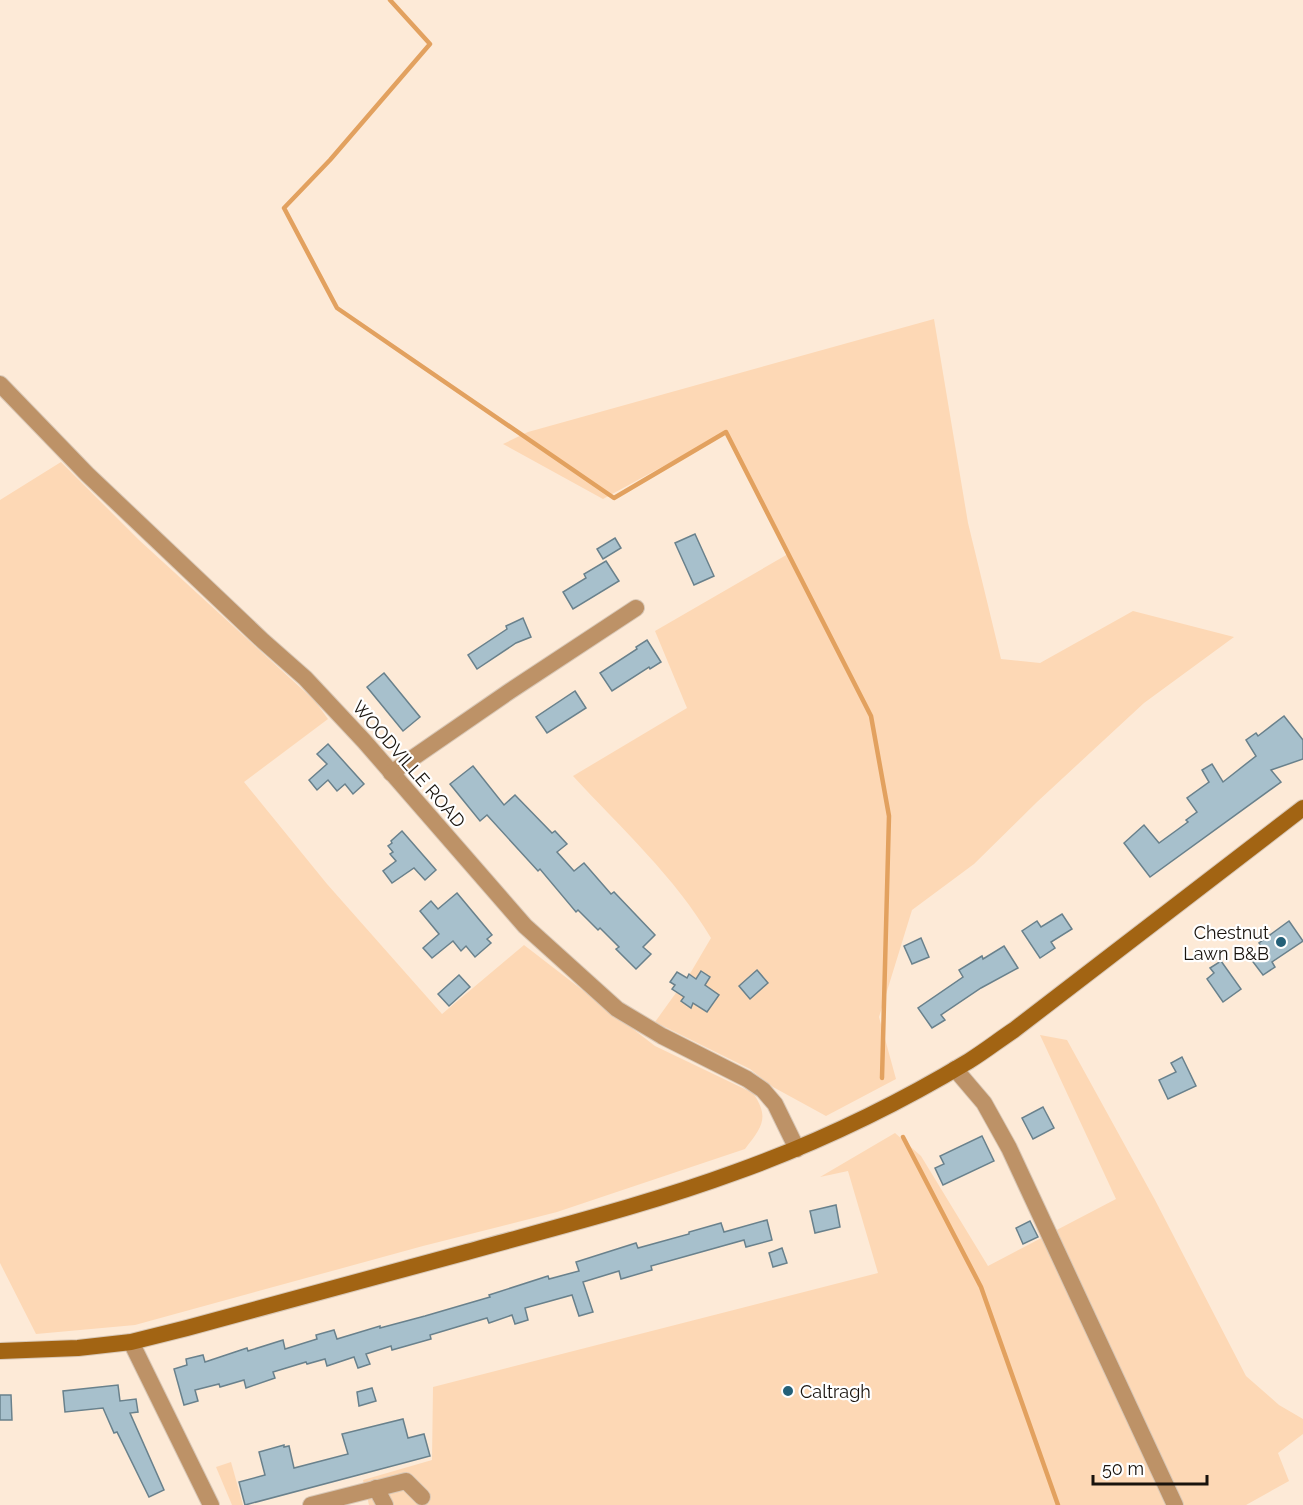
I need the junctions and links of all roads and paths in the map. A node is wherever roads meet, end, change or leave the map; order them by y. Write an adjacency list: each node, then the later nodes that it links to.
1 (0, 384): 3 (street, WOODVILLE ROAD)
2 (636, 608): 3 (street)
3 (391, 773): 6 (street, WOODVILLE ROAD)
4 (1303, 808): 5 (main road)
5 (955, 1069): 6 (main road); 14 (street)
6 (797, 1149): 7 (main road)
7 (131, 1342): 8 (main road); 11 (street)
8 (0, 1351)
9 (376, 1488): 10 (street); 12 (street); 13 (street)
10 (422, 1497)
11 (211, 1505)
12 (311, 1505)
13 (385, 1505)
14 (1175, 1505)

